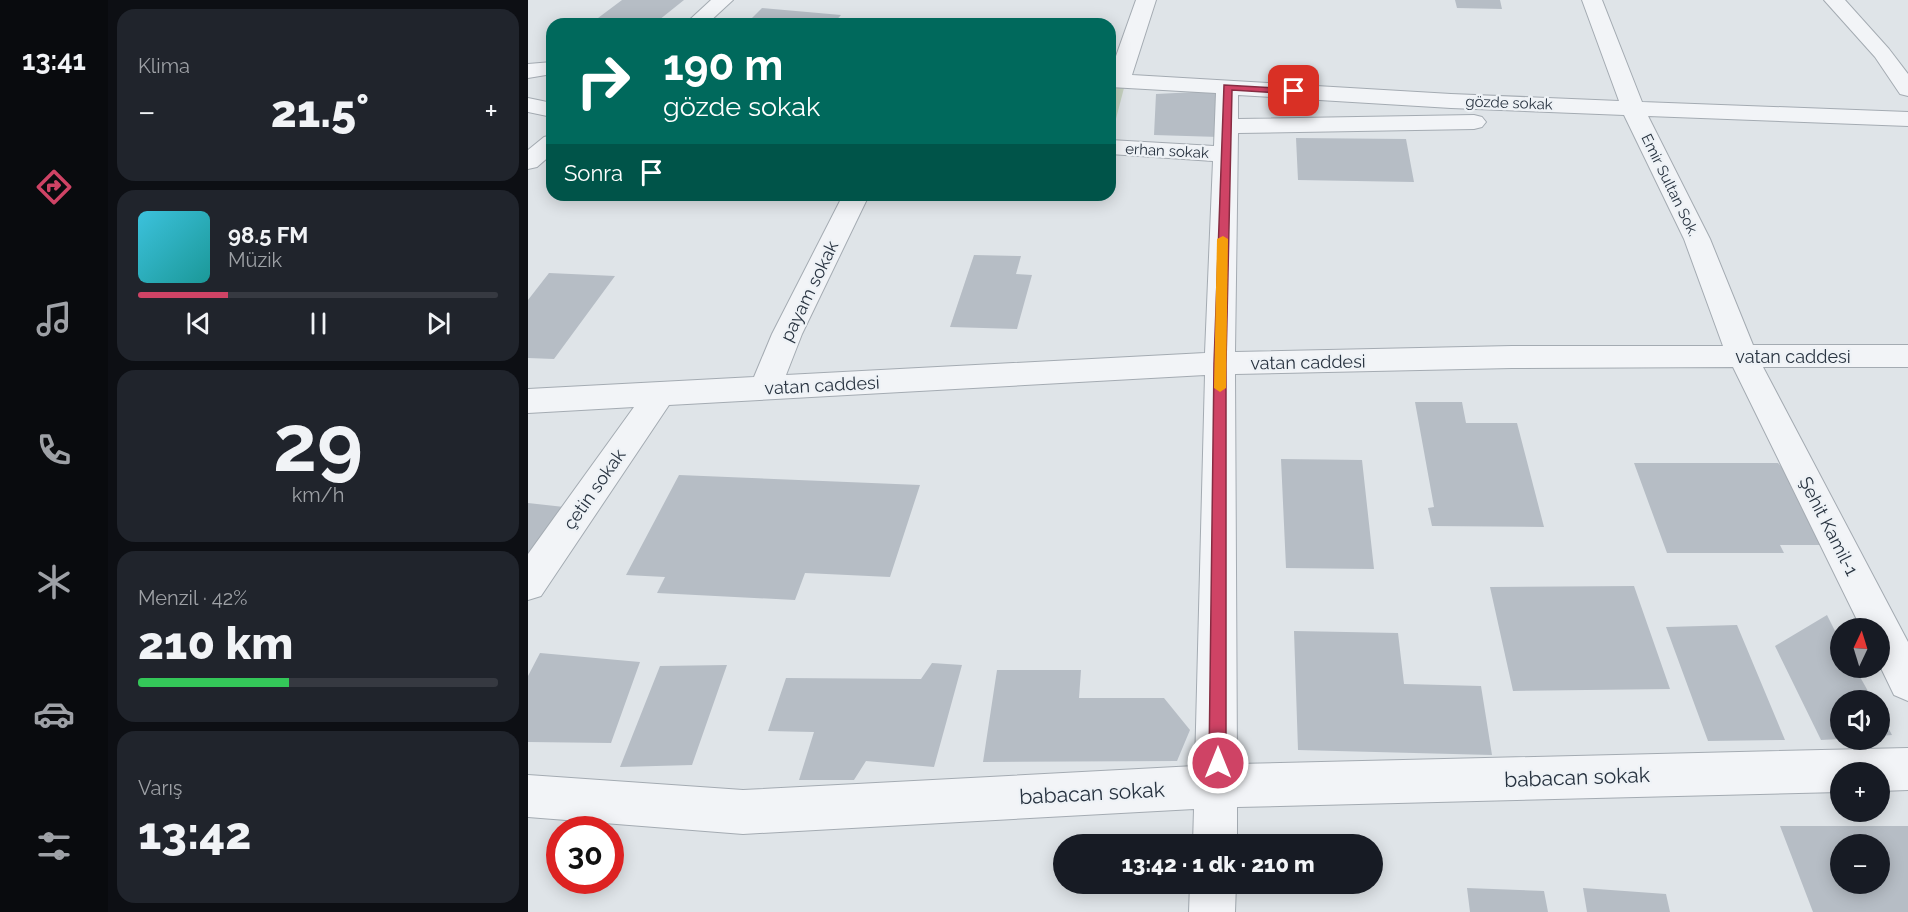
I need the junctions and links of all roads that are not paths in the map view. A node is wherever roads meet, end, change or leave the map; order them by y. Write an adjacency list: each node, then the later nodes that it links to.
1 (723, 0): 5 (street)
2 (1146, 0): 8 (street)
3 (1592, 0): 14 (street, Emir Sultan Sok.)
4 (1834, 0): 11 (street)
5 (702, 18)
6 (546, 68): 7 (street)
7 (528, 69)
8 (1116, 75)
9 (1116, 80): 10 (street, gözde sokak)
10 (1227, 87): 14 (street, gözde sokak); 16 (street)
11 (1908, 89)
12 (528, 105): 13 (street)
13 (546, 109)
14 (1636, 114): 15 (street, gözde sokak); 16 (street, gözde sokak); 20 (street, Emir Sultan Sok.)
15 (1908, 119)
16 (1225, 140): 17 (street, erhan sokak); 21 (street)
17 (1116, 147)
18 (853, 201): 22 (street, payam sokak)
19 (1908, 356): 20 (street, vatan caddesi)
20 (1746, 363): 21 (street, vatan caddesi); 26 (street, Şehit Kamil-1)
21 (1220, 364): 22 (street, vatan caddesi); 28 (street)
22 (765, 388): 23 (street, vatan caddesi)
23 (660, 394): 24 (street, vatan caddesi); 25 (street, çetin sokak)
24 (528, 401)
25 (528, 584)
26 (1908, 682)
27 (1908, 769): 28 (street, babacan sokak)
28 (1218, 786): 29 (street, babacan sokak); 30 (street)
29 (528, 796)
30 (1216, 834)
31 (1213, 894): 32 (street)
32 (1212, 912)

